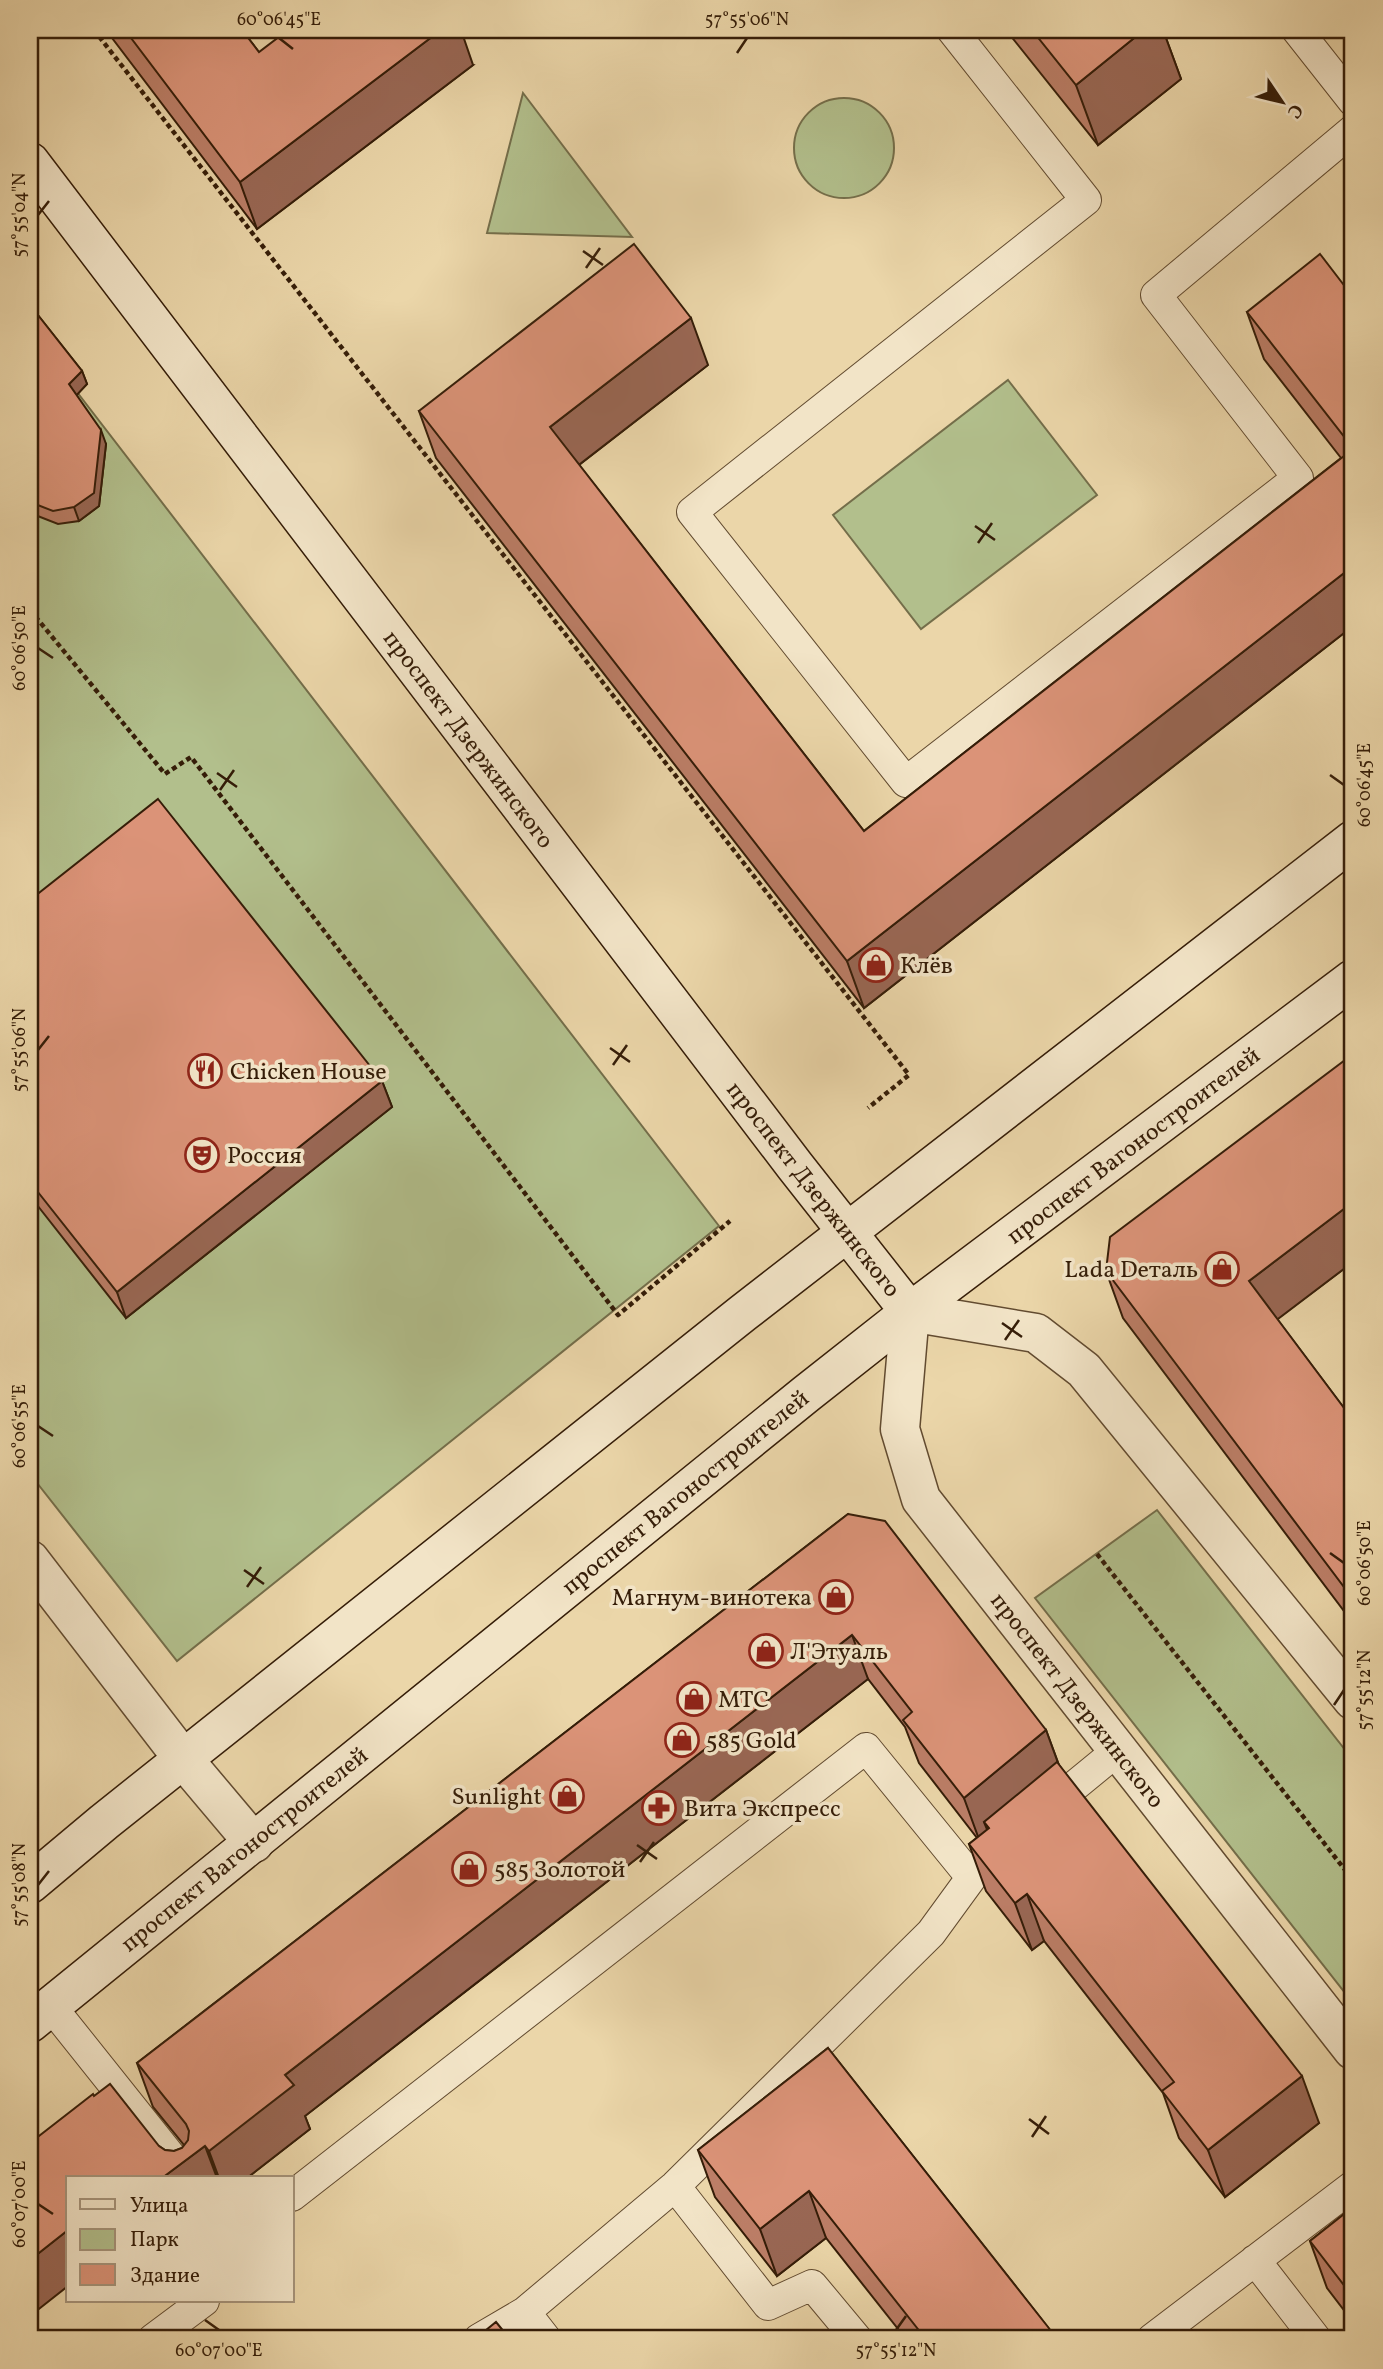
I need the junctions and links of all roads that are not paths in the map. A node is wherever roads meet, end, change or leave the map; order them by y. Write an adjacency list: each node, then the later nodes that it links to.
1 (952, 30): 4 (lane)
2 (1297, 30): 3 (lane)
3 (1353, 101)
4 (1353, 130)
5 (30, 162): 8 (main road, проспект Дзержинского)
6 (1353, 840): 8 (main road)
7 (1353, 979): 9 (main road, проспект Вагоностроителей)
8 (846, 1234): 9 (main road, проспект Дзержинского); 13 (main road)
9 (910, 1312): 11 (main road, проспект Дзержинского); 12 (main road, проспект Дзержинского); 14 (main road, проспект Вагоностроителей)
10 (30, 1560): 13 (main road)
11 (1353, 1700)
12 (1118, 1751): 15 (lane); 18 (main road, проспект Дзержинского)
13 (184, 1760): 14 (main road); 16 (main road)
14 (254, 1843): 17 (main road, проспект Вагоностроителей)
15 (971, 1877): 20 (lane); 22 (lane)
16 (30, 1884)
17 (40, 2014): 19 (lane)
18 (1353, 2050)
19 (186, 2176)
20 (675, 2186): 25 (lane); 29 (lane)
21 (1353, 2186): 23 (lane)
22 (294, 2194)
23 (1255, 2260): 30 (lane); 31 (lane)
24 (203, 2302): 26 (lane)
25 (525, 2312): 27 (lane); 28 (lane)
26 (153, 2339)
27 (479, 2339)
28 (546, 2339)
29 (857, 2339)
30 (1152, 2339)
31 (1316, 2339)

